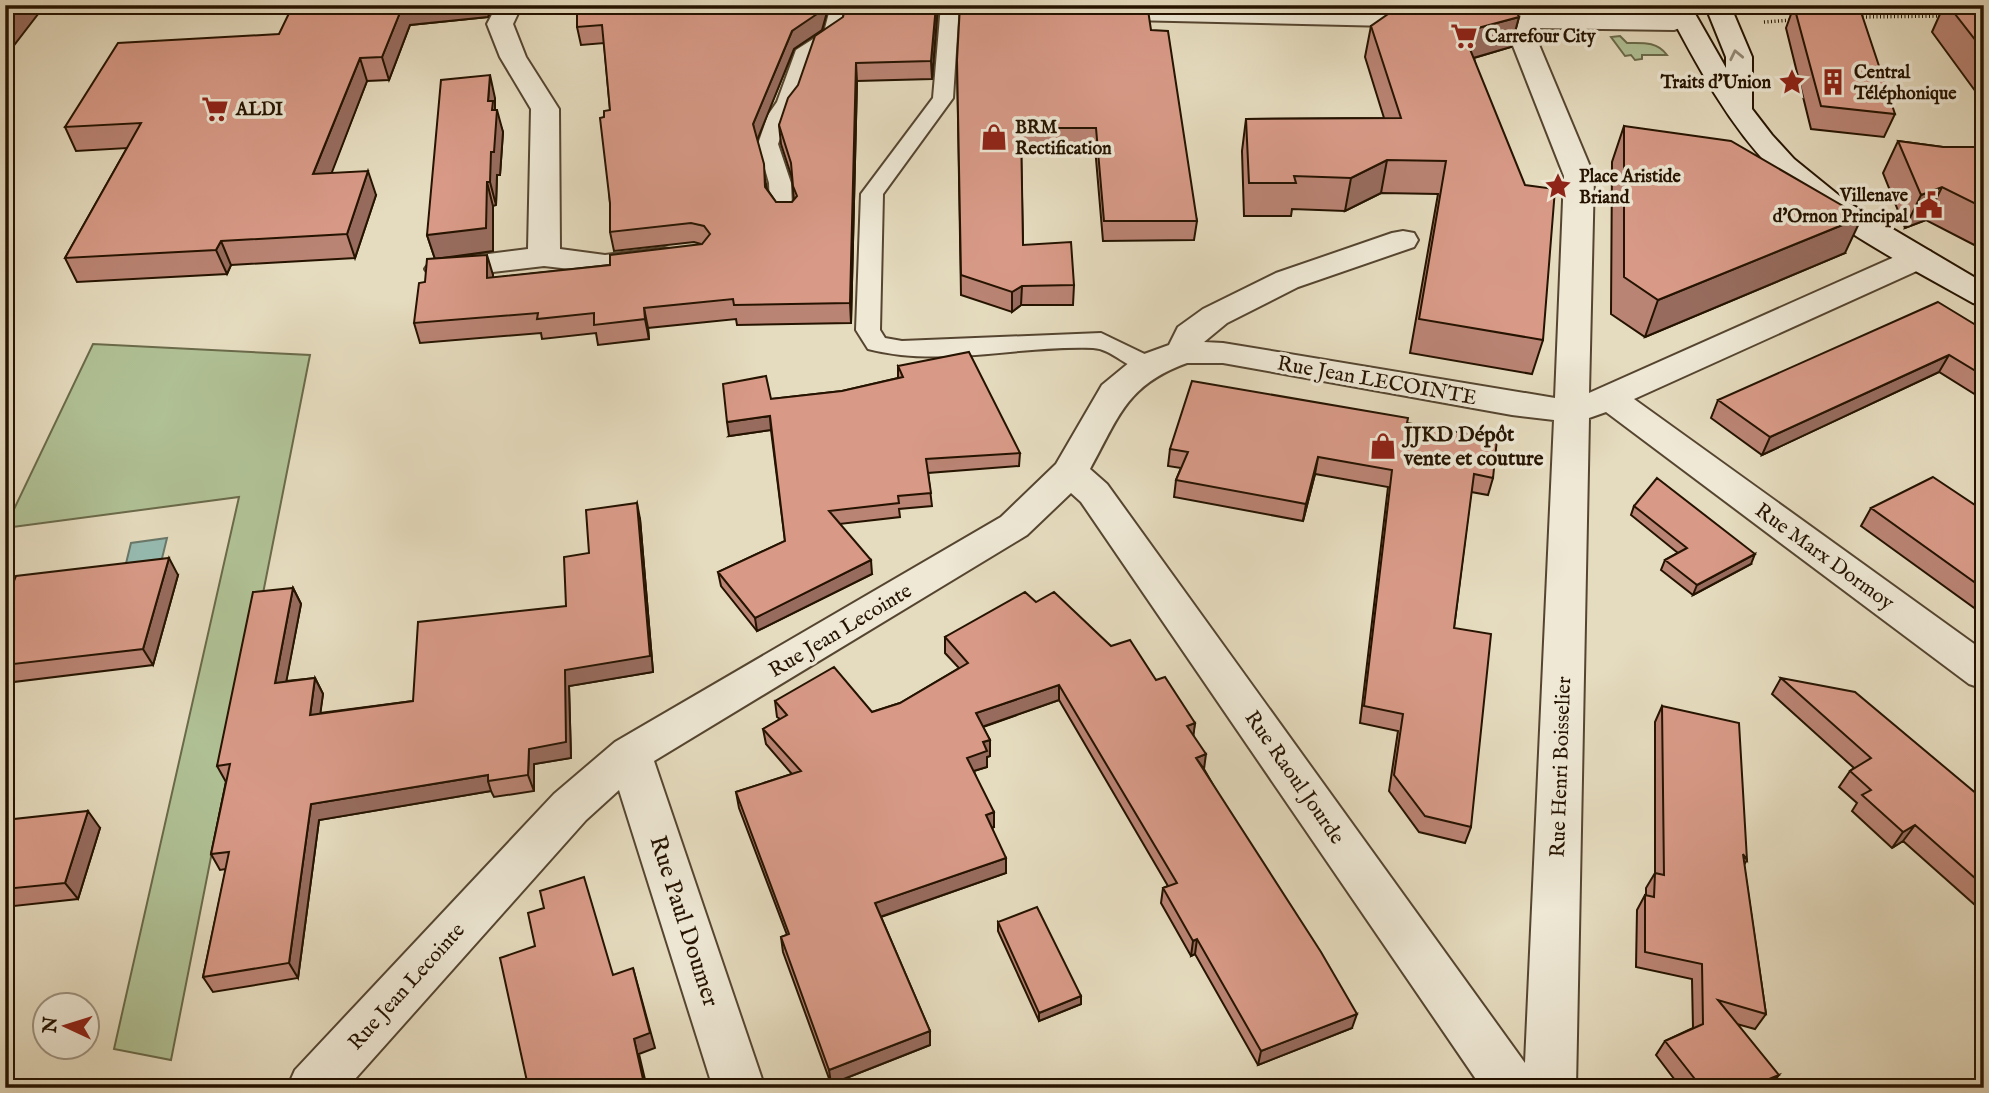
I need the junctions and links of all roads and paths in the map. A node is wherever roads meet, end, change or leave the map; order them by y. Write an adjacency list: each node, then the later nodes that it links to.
1 (510, 5): 16 (street)
2 (840, 5): 13 (lane)
3 (950, 5): 20 (lane)
4 (1717, 5): 12 (street, one-way to 4)
5 (1785, 5): 11 (path)
6 (1066, 13): 10 (street)
7 (1676, 14): 10 (street); 12 (street)
8 (1947, 16): 9 (path)
9 (1856, 17)
10 (1516, 20): 22 (street, Rue Henri Boisselier)
11 (1753, 23)
12 (1739, 108): 17 (street)
13 (786, 214)
14 (1403, 240): 20 (street, Rue Jean Lecointe)
15 (694, 254): 16 (street)
16 (544, 257): 18 (street)
17 (1919, 258): 19 (street); 21 (street)
18 (441, 269)
19 (1983, 294)
20 (1166, 359): 22 (street, Rue Jean LECOINTE); 23 (street, Rue Jean Lecointe)
21 (1610, 398): 22 (street); 24 (street, Rue Marx Dormoy)
22 (1571, 429): 29 (street, Rue Henri Boisselier)
23 (1070, 472): 25 (street, Rue Jean Lecointe); 28 (street, Rue Raoul Jourde)
24 (1984, 673)
25 (630, 754): 26 (street, Rue Jean Lecointe); 27 (street, Rue Paul Doumer)
26 (313, 1088)
27 (739, 1088)
28 (1512, 1088)
29 (1550, 1088)

